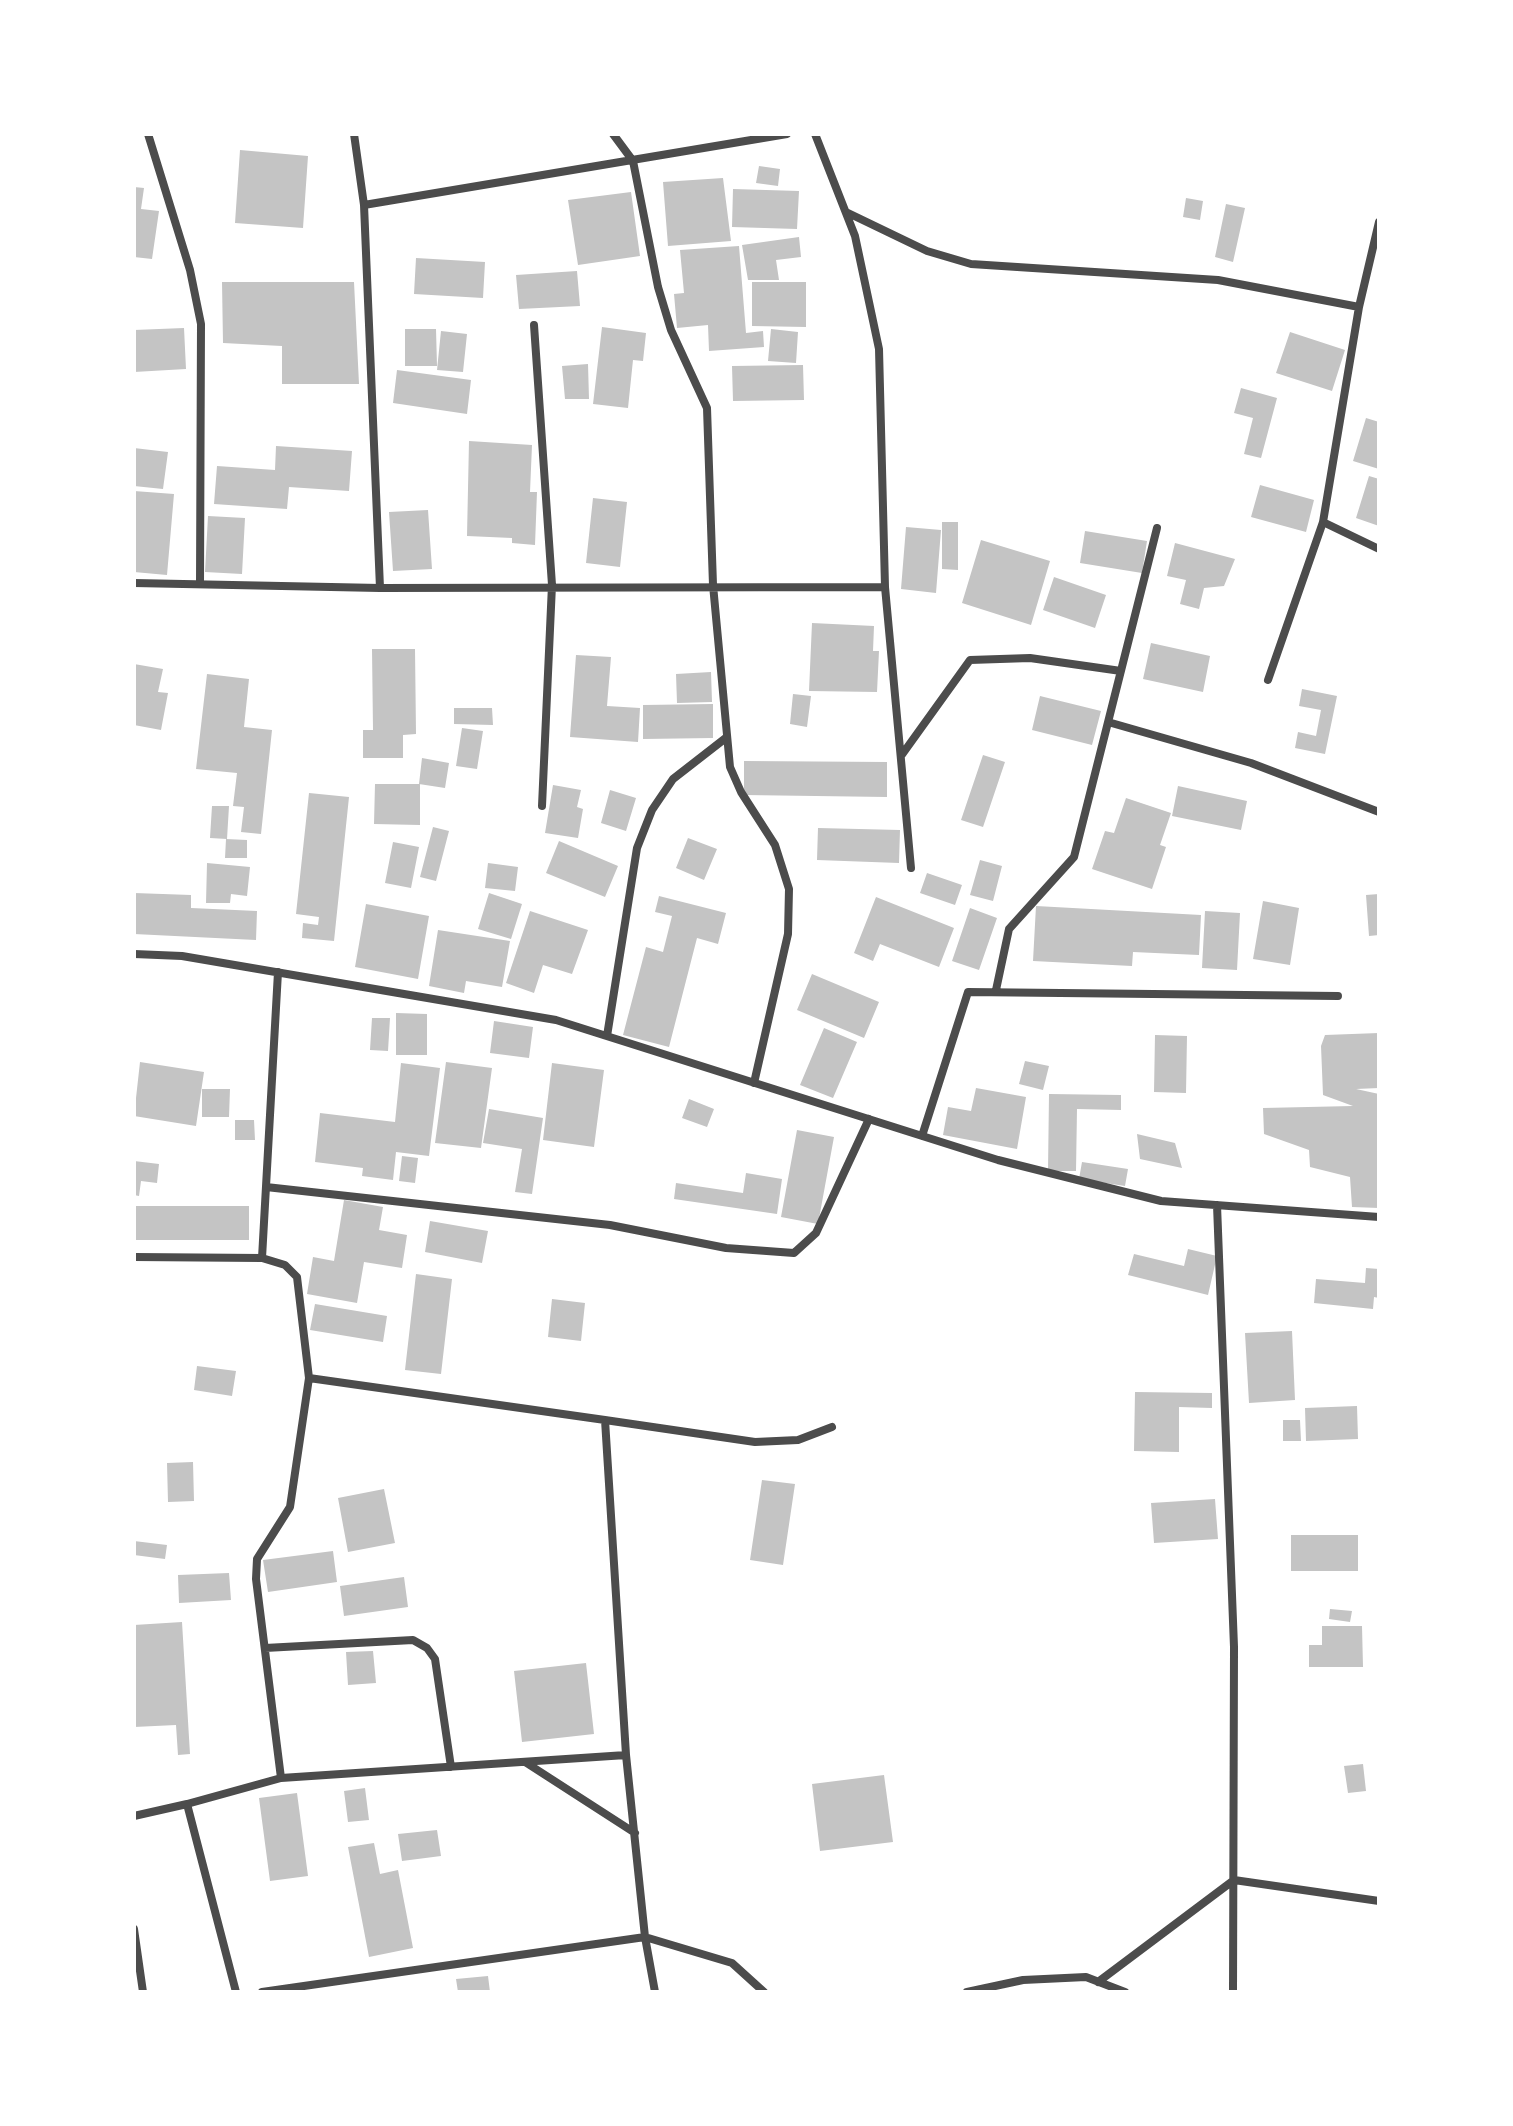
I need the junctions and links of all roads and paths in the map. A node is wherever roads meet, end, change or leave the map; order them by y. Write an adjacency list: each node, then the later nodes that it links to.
1 (148, 134): 16 (street)
2 (354, 134): 7 (street)
3 (613, 134): 6 (street)
4 (787, 134): 6 (street)
5 (815, 134): 8 (street)
6 (633, 161): 7 (street); 18 (street)
7 (364, 205): 20 (street)
8 (846, 212): 10 (street); 19 (street)
9 (1379, 222): 10 (street)
10 (1359, 307): 12 (street)
11 (534, 325): 17 (street)
12 (1323, 522): 14 (street); 22 (street)
13 (1157, 528): 21 (street)
14 (1379, 549)
15 (134, 583): 16 (street)
16 (200, 583): 20 (street)
17 (552, 585): 18 (street); 20 (street); 26 (street)
18 (713, 585): 19 (street); 24 (street)
19 (885, 587): 25 (street)
20 (380, 588)
21 (1121, 671): 23 (street); 25 (street)
22 (1268, 680)
23 (1108, 722): 27 (street); 31 (street)
24 (727, 737): 33 (street); 34 (street)
25 (901, 757): 28 (street)
26 (542, 806)
27 (1379, 812)
28 (911, 868)
29 (134, 954): 30 (street)
30 (278, 972): 33 (street); 37 (street)
31 (996, 990): 32 (street); 36 (street)
32 (1338, 996)
33 (607, 1036): 34 (street)
34 (754, 1083): 35 (street)
35 (869, 1119): 36 (street); 37 (street)
36 (922, 1136): 38 (street)
37 (266, 1187): 41 (street)
38 (1217, 1205): 39 (street); 53 (street)
39 (1379, 1217)
40 (134, 1257): 41 (street)
41 (262, 1258): 42 (street)
42 (309, 1378): 43 (street); 45 (street)
43 (605, 1420): 44 (street); 46 (street)
44 (832, 1427)
45 (265, 1648): 48 (street); 49 (street)
46 (626, 1755): 47 (street); 52 (street)
47 (525, 1762): 48 (street); 52 (street)
48 (451, 1767): 49 (street)
49 (281, 1778): 50 (street)
50 (187, 1804): 51 (street); 59 (street)
51 (134, 1816)
52 (635, 1833): 56 (street)
53 (1234, 1880): 54 (street); 57 (street); 65 (street)
54 (1379, 1901)
55 (134, 1929): 58 (street)
56 (645, 1937): 60 (street); 61 (street); 62 (street)
57 (1098, 1982): 63 (street); 64 (street)
58 (143, 1992)
59 (236, 1992)
60 (262, 1992)
61 (655, 1992)
62 (764, 1992)
63 (967, 1992)
64 (1125, 1992)
65 (1233, 1992)

